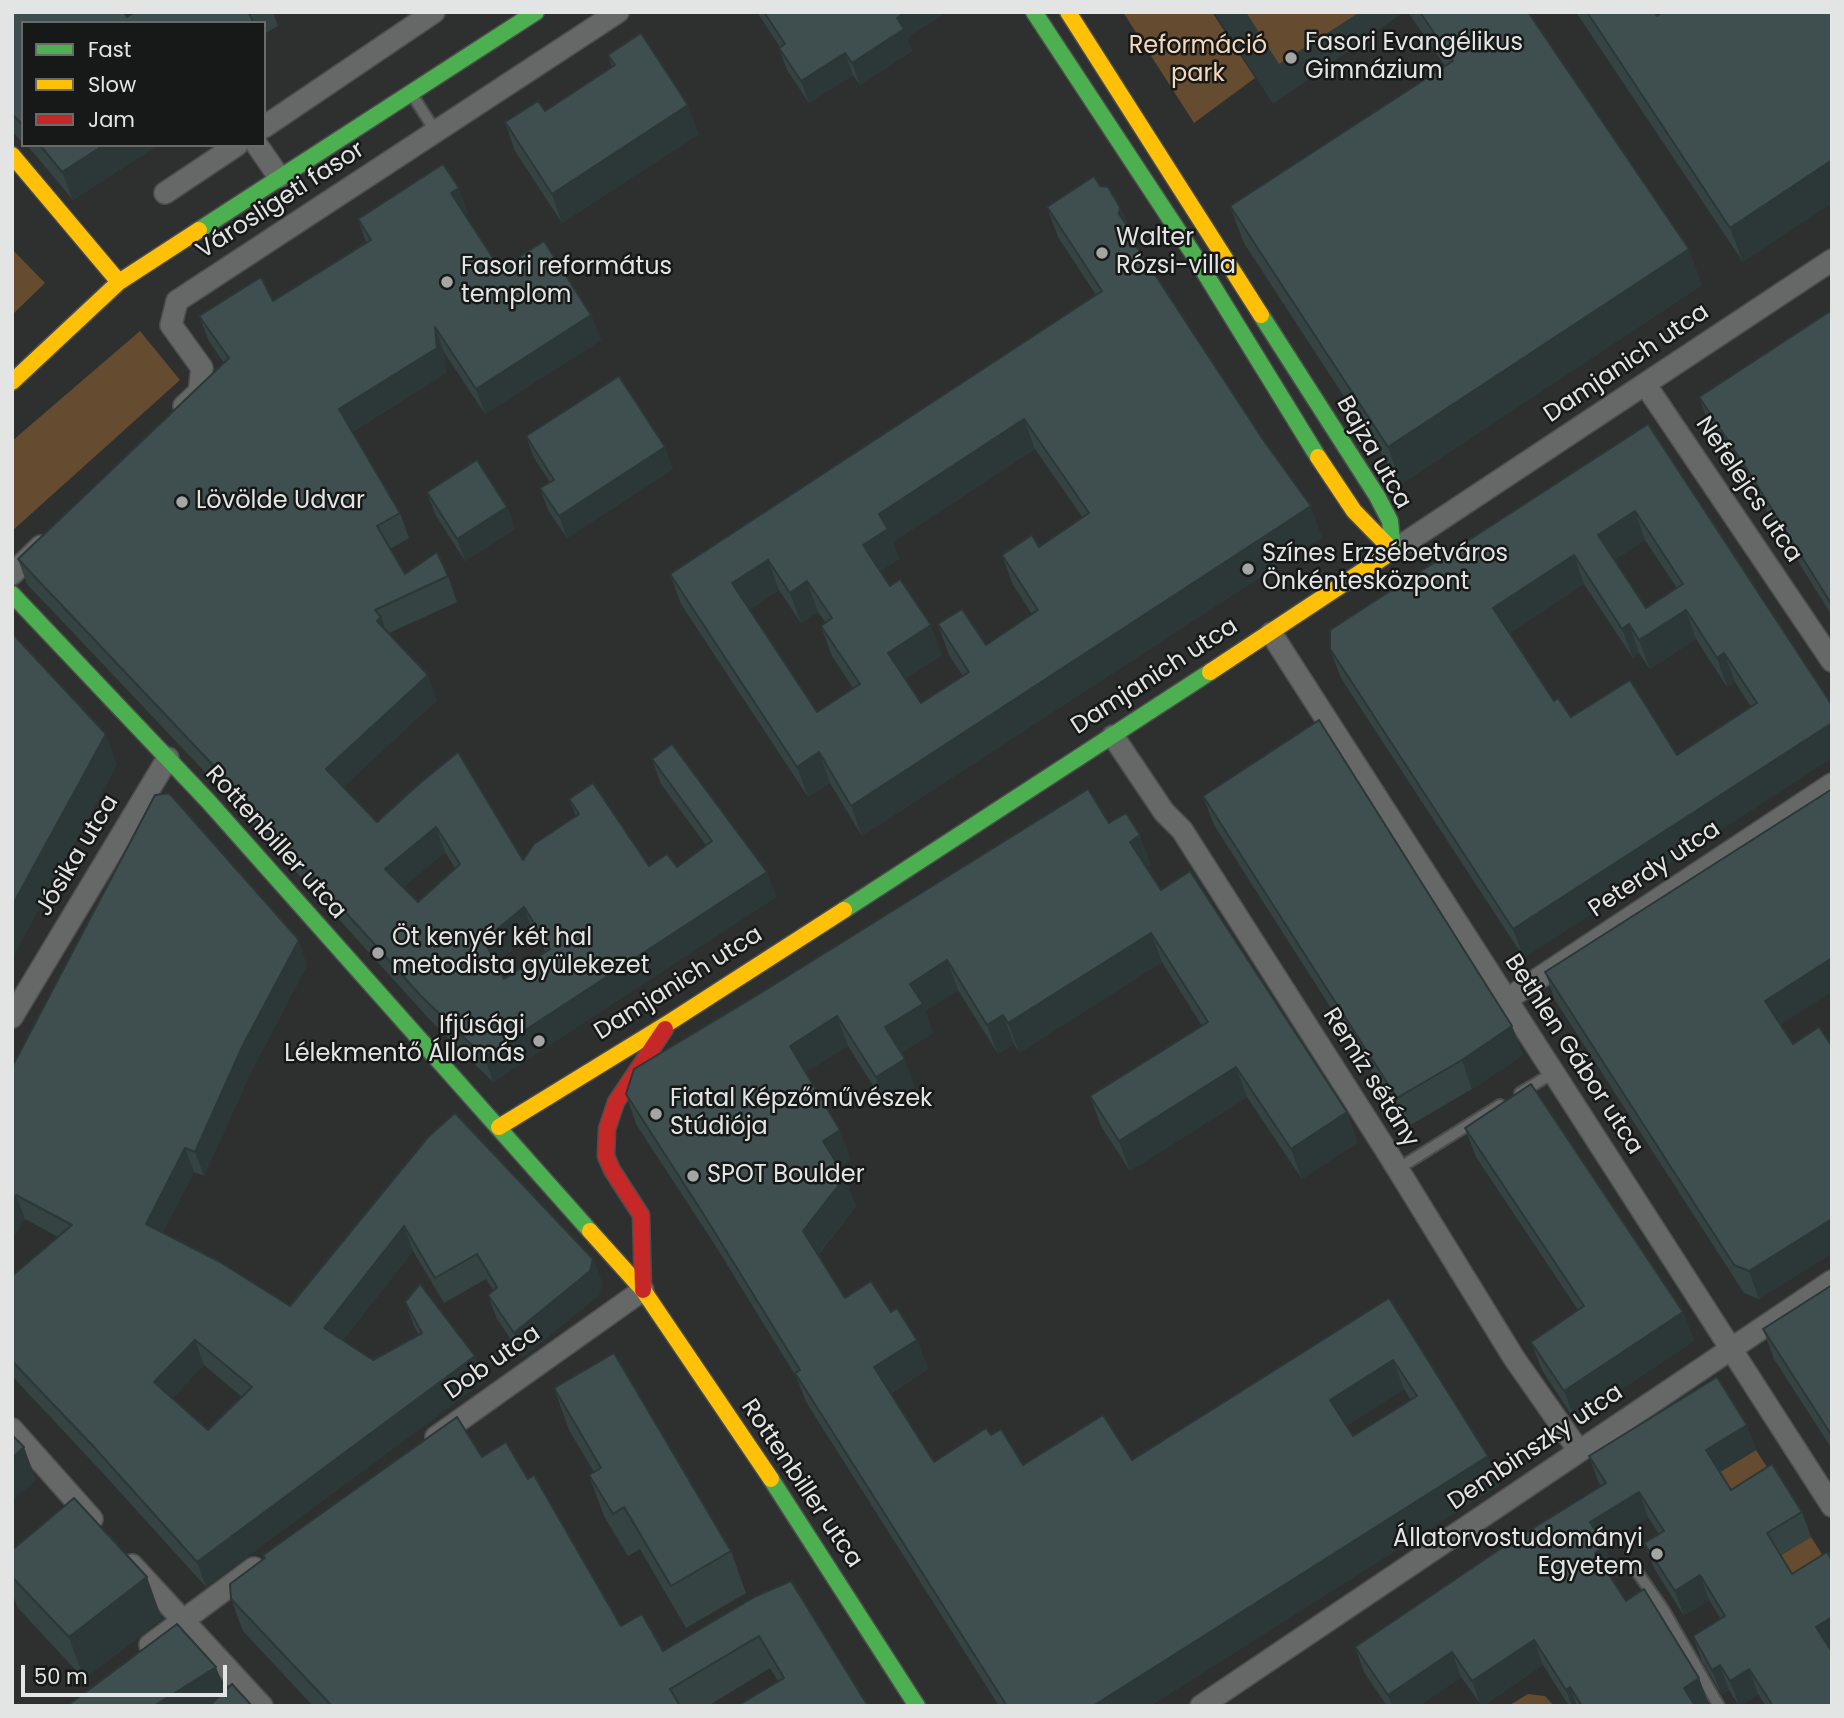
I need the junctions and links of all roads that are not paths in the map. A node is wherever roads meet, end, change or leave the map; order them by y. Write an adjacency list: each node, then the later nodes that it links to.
1 (433, 12): 9 (street)
2 (536, 12): 8 (street, Városligeti fasor)
3 (618, 12): 10 (street, Városligeti fasor)
4 (1034, 12): 7 (street, Bajza utca)
5 (1068, 12): 6 (street, Bajza utca)
6 (1089, 45): 7 (lane); 16 (street, Bajza utca)
7 (1065, 60): 17 (street, Bajza utca)
8 (411, 93): 10 (lane); 14 (street, Városligeti fasor)
9 (266, 126)
10 (436, 132): 22 (street, Városligeti fasor)
11 (234, 147): 15 (street)
12 (258, 147): 14 (street, Városligeti fasor)
13 (12, 155): 19 (street)
14 (279, 177): 19 (street, Városligeti fasor)
15 (165, 193)
16 (1212, 238): 17 (lane); 24 (street, Bajza utca)
17 (1192, 251): 24 (street, Bajza utca)
18 (1832, 260): 21 (street, Damjanich utca)
19 (119, 282): 20 (street, Városligeti fasor)
20 (12, 382)
21 (1645, 384): 24 (street, Damjanich utca); 28 (street, Nefelejcs utca)
22 (169, 421)
23 (51, 536): 25 (street)
24 (1393, 551): 27 (street, Damjanich utca)
25 (12, 574)
26 (12, 594): 30 (street, Rottenbiller utca)
27 (1271, 633): 29 (street, Damjanich utca); 32 (street, Bethlen Gábor utca)
28 (1832, 661)
29 (1113, 736): 34 (street, Damjanich utca); 37 (street, Remíz sétány)
30 (168, 758): 33 (street, Jósika utca); 36 (street, Rottenbiller utca)
31 (1832, 784): 32 (street, Peterdy utca)
32 (1506, 1000): 35 (street, Bethlen Gábor utca)
33 (12, 1017)
34 (670, 1022): 36 (street, Damjanich utca); 39 (street)
35 (1553, 1073): 37 (lane); 40 (street, Bethlen Gábor utca)
36 (499, 1127): 39 (street, Rottenbiller utca)
37 (1396, 1170): 43 (street, Remíz sétány)
38 (1832, 1281): 40 (street, Dembinszky utca)
39 (643, 1290): 42 (street, Dob utca); 52 (street, Rottenbiller utca)
40 (1730, 1349): 43 (street, Dembinszky utca); 44 (street, Bethlen Gábor utca)
41 (12, 1429): 45 (street)
42 (424, 1445)
43 (1579, 1451): 53 (street, Dembinszky utca)
44 (1832, 1506)
45 (103, 1532)
46 (121, 1553): 49 (street)
47 (270, 1557): 49 (street)
48 (1638, 1573): 54 (lane)
49 (181, 1621): 50 (street); 51 (street)
50 (137, 1655)
51 (262, 1706)
52 (917, 1706)
53 (1200, 1706)
54 (1719, 1706)

